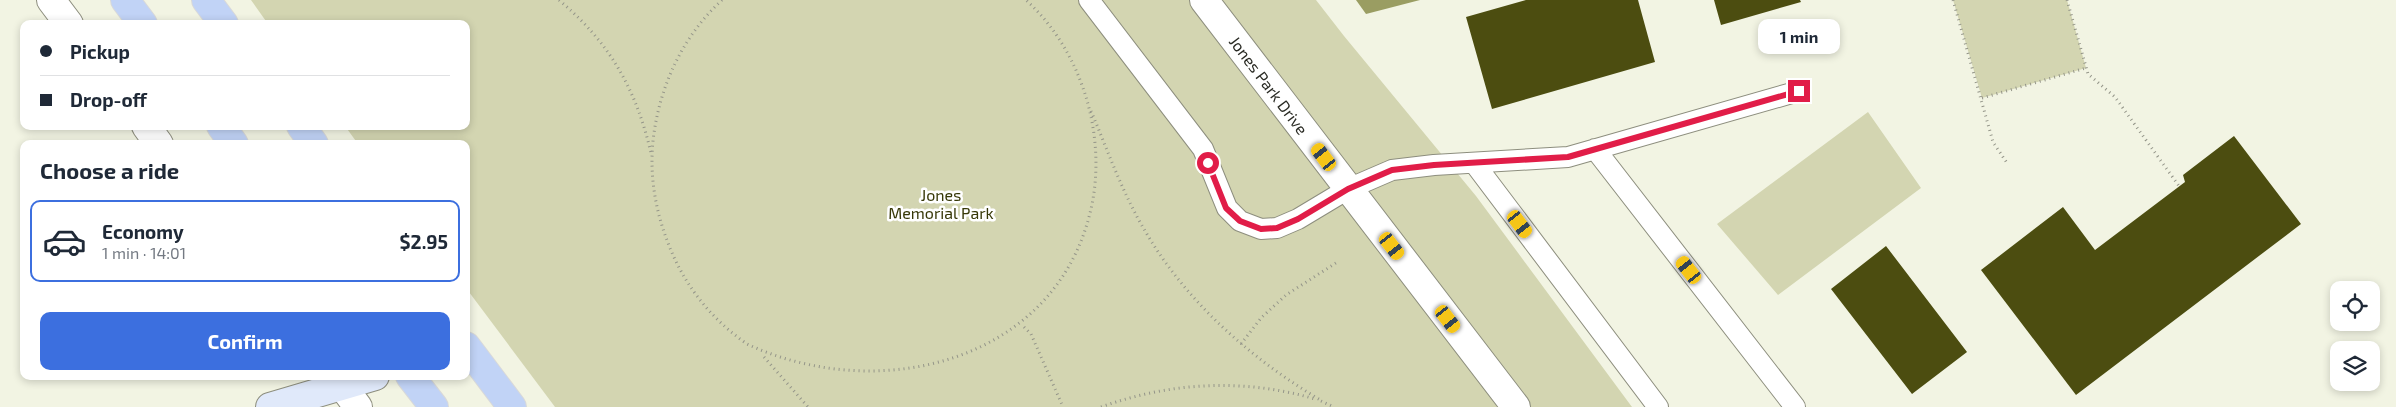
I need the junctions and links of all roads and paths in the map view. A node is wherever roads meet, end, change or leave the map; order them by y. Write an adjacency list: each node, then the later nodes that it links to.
1 (51, 0): 11 (street)
2 (125, 0): 12 (main road)
3 (206, 0): 13 (main road)
4 (559, 0): 19 (path)
5 (722, 0): 19 (path)
6 (1026, 0): 17 (path)
7 (1089, 0): 23 (lane)
8 (1204, 0): 23 (street, Jones Park Drive)
9 (1953, 0): 16 (path)
10 (2067, 0): 14 (path)
11 (66, 20)
12 (140, 20)
13 (221, 20)
14 (2086, 68): 16 (path); 22 (path)
15 (1799, 91): 18 (lane)
16 (1982, 98): 21 (path)
17 (1089, 105): 25 (path); 29 (path)
18 (1595, 149): 20 (lane); 46 (lane)
19 (652, 156): 31 (path)
20 (1474, 162): 23 (lane); 45 (lane)
21 (2007, 163)
22 (2179, 186)
23 (1348, 189): 44 (street, Jones Park Drive)
24 (1339, 261): 29 (path)
25 (1042, 308)
26 (1031, 321): 27 (path)
27 (1024, 327): 28 (path); 41 (path)
28 (1018, 333)
29 (1241, 344): 36 (path)
30 (470, 351): 39 (main road)
31 (762, 355): 32 (path); 40 (path)
32 (771, 360)
33 (366, 380): 35 (street)
34 (413, 380): 37 (main road)
35 (345, 390): 38 (street)
36 (1322, 401): 42 (path); 43 (path)
37 (431, 406)
38 (270, 407)
39 (512, 407)
40 (808, 407)
41 (1063, 407)
42 (1101, 407)
43 (1334, 407)
44 (1516, 407)
45 (1658, 407)
46 (1795, 407)

